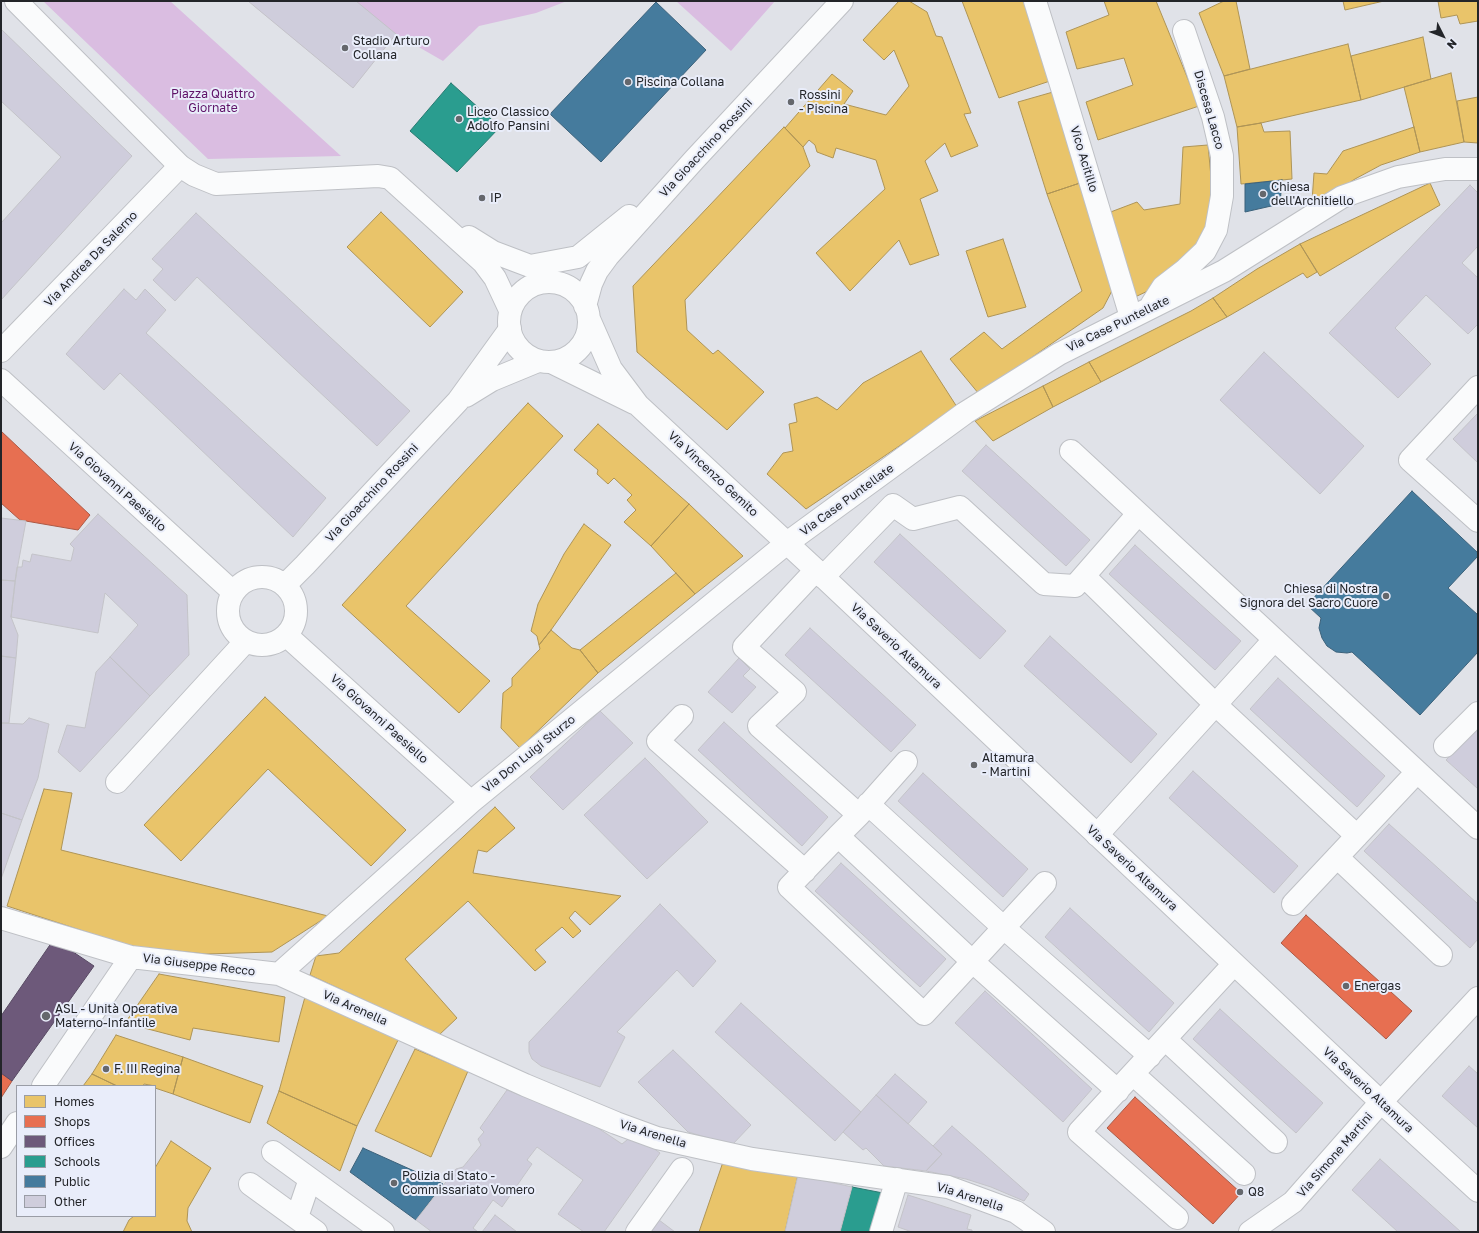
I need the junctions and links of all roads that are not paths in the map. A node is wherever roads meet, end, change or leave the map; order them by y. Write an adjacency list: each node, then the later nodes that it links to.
1 (16, 1): 6 (street)
2 (842, 1): 5 (street, Via Gioacchino Rossini)
3 (1035, 1): 10 (street, Vico Acitillo)
4 (1184, 30): 10 (street, Discesa Lacco)
5 (694, 160): 8 (street); 9 (street, Via Gioacchino Rossini)
6 (180, 166): 8 (street); 12 (street, Via Andrea Da Salerno)
7 (1478, 169): 10 (street, Via Case Puntellate)
8 (426, 210): 11 (street)
9 (587, 312): 11 (street); 13 (street); 17 (street, Via Vincenzo Gemito)
10 (1140, 313): 21 (street, Via Case Puntellate)
11 (510, 320): 13 (street); 16 (street, Via Gioacchino Rossini)
12 (1, 351)
13 (545, 361): 16 (street, Via Gioacchino Rossini); 17 (street, Via Vincenzo Gemito)
14 (1, 380): 25 (street, Via Giovanni Paesiello)
15 (1478, 387): 20 (street)
16 (458, 401): 24 (street, Via Gioacchino Rossini)
17 (638, 405): 21 (street, Via Vincenzo Gemito)
18 (1070, 451): 19 (street)
19 (1138, 514): 23 (street); 27 (street)
20 (1478, 521)
21 (787, 543): 22 (street, Via Saverio Altamura); 36 (street, Via Don Luigi Sturzo)
22 (820, 573): 23 (street); 37 (street); 39 (street, Via Saverio Altamura)
23 (1084, 576): 29 (street)
24 (285, 585): 25 (street); 26 (street)
25 (233, 592): 28 (street)
26 (286, 635): 28 (street); 36 (street, Via Giovanni Paesiello)
27 (1274, 640): 29 (street); 34 (street)
28 (246, 641): 35 (street)
29 (1216, 705): 39 (street); 41 (street)
30 (1478, 712): 32 (street)
31 (682, 716): 43 (street)
32 (1445, 746)
33 (906, 762): 37 (street)
34 (1417, 772): 38 (street); 41 (street)
35 (117, 782)
36 (472, 802): 52 (street, Via Don Luigi Sturzo)
37 (863, 810): 40 (street); 47 (street)
38 (1478, 828)
39 (1097, 835): 51 (street, Via Saverio Altamura)
40 (838, 836): 43 (street); 50 (street)
41 (1357, 836): 42 (street)
42 (1337, 857): 45 (street); 48 (street)
43 (805, 871): 50 (street)
44 (1045, 883): 47 (street)
45 (1293, 904)
46 (1, 918): 49 (street)
47 (1004, 928): 50 (street); 55 (street)
48 (1441, 955)
49 (131, 957): 52 (street, Via Giuseppe Recco); 57 (street, Via Giuseppe Recco)
50 (973, 962): 58 (street)
51 (1234, 964): 54 (street); 59 (street, Via Saverio Altamura)
52 (279, 974): 67 (street, Via Arenella)
53 (1478, 998): 59 (street, Via Simone Martini)
54 (1165, 1039): 55 (street); 61 (street)
55 (1150, 1056): 56 (street)
56 (1133, 1074): 58 (street); 65 (street)
57 (44, 1085)
58 (1118, 1091): 71 (street)
59 (1381, 1102): 69 (street, Via Saverio Altamura); 77 (street, Via Simone Martini)
60 (16, 1124): 62 (street)
61 (1276, 1142)
62 (1, 1147)
63 (274, 1152): 66 (street)
64 (682, 1169): 74 (street)
65 (1244, 1174)
66 (310, 1178): 70 (street); 73 (street)
67 (897, 1179): 75 (street); 76 (street, Via Arenella)
68 (250, 1184): 70 (street)
69 (1478, 1191)
70 (297, 1217): 72 (street)
71 (1177, 1218)
72 (316, 1232)
73 (383, 1232)
74 (638, 1232)
75 (881, 1232)
76 (1044, 1232)
77 (1250, 1232)

